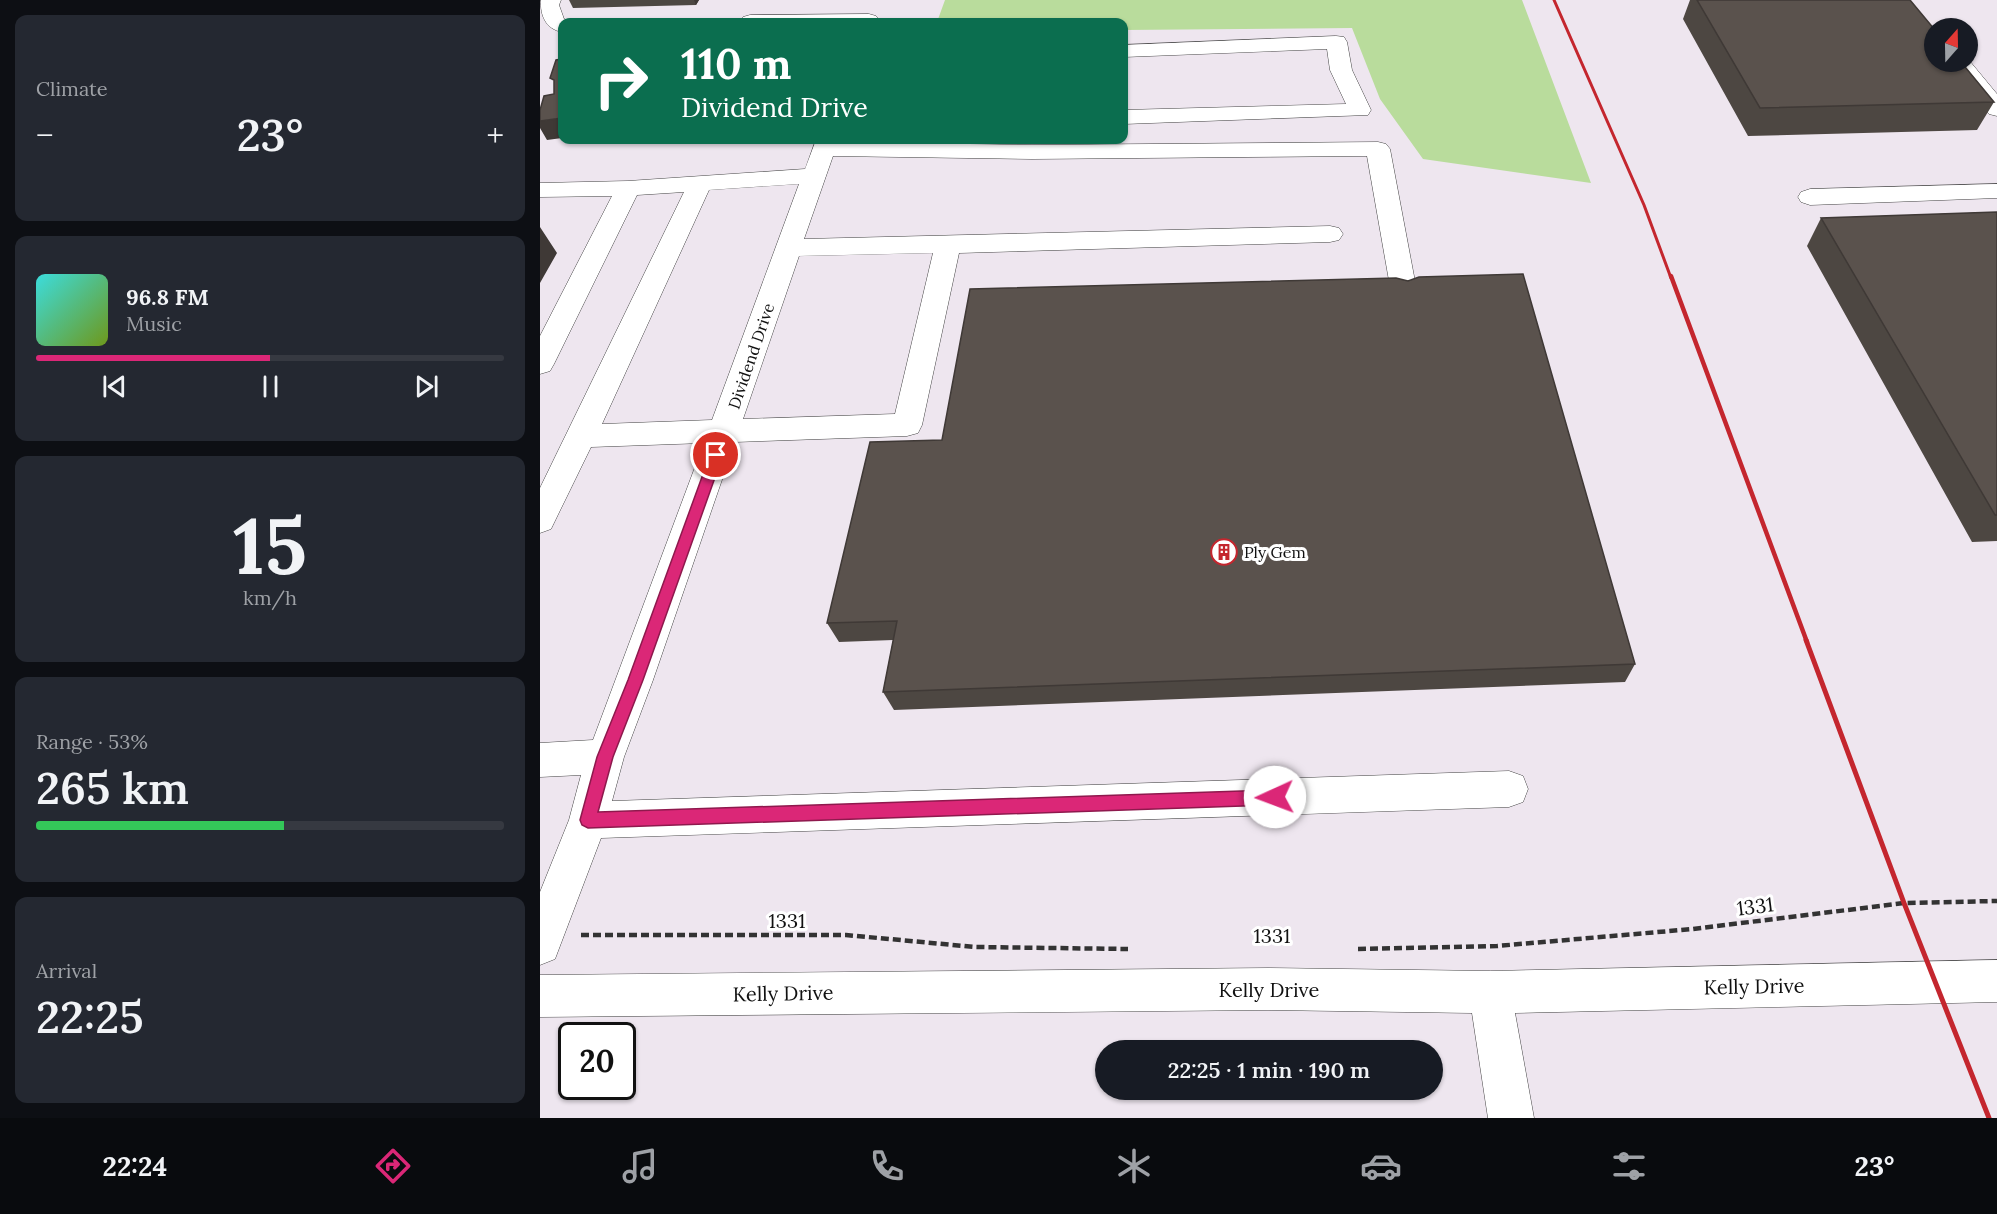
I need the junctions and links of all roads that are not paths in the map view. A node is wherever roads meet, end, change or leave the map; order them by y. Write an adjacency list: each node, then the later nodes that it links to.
1 (551, 0): 4 (street)
2 (871, 14): 3 (street)
3 (802, 18)
4 (558, 24)
5 (1128, 51): 8 (street)
6 (1967, 72): 7 (street)
7 (1997, 109)
8 (1128, 117)
9 (1016, 146): 10 (street); 19 (street)
10 (822, 155): 11 (street); 18 (street, Dividend Drive)
11 (700, 184): 12 (street); 22 (street)
12 (628, 188): 13 (street); 20 (street)
13 (540, 190)
14 (1997, 191): 15 (street)
15 (1810, 197)
16 (1330, 234): 17 (street)
17 (948, 245): 18 (street); 21 (street)
18 (788, 248): 21 (street, Dividend Drive)
19 (1404, 292)
20 (540, 364)
21 (724, 432): 22 (street); 25 (street, Dividend Drive)
22 (581, 436): 23 (street)
23 (551, 469): 24 (street)
24 (540, 520)
25 (605, 757): 26 (street); 28 (street, Dividend Drive)
26 (540, 760)
27 (1509, 789): 28 (street)
28 (588, 820): 29 (street, Dividend Drive)
29 (543, 935)
30 (1997, 981): 31 (street, Kelly Drive)
31 (1490, 992): 32 (street, Kelly Drive); 33 (street)
32 (540, 996)
33 (1511, 1118)

